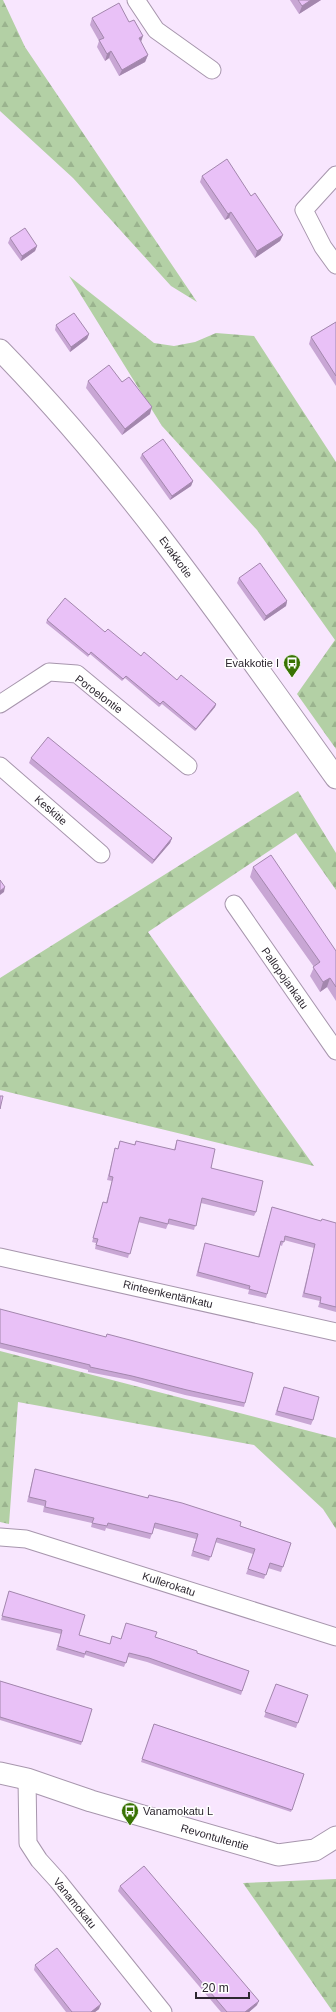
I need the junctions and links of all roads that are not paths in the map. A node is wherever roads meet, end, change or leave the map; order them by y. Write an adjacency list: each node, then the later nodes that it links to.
1 (136, 0): 2 (street)
2 (212, 70)
3 (336, 175): 4 (street)
4 (336, 266)
5 (0, 350): 9 (street, Evakkotie)
6 (0, 704): 8 (street, Poroelontie)
7 (0, 766): 10 (street, Keskitie)
8 (188, 766)
9 (336, 778)
10 (101, 854)
11 (234, 904): 12 (street, Pallopojankatu)
12 (336, 1051)
13 (0, 1257): 14 (street, Rinteenkentänkatu)
14 (336, 1332)
15 (0, 1537): 16 (street, Kullerokatu)
16 (336, 1637)
17 (0, 1773): 18 (street, Revontultentie)
18 (27, 1779): 19 (street, Revontultentie); 20 (street, Vanamokatu)
19 (336, 1837)
20 (163, 2012)

